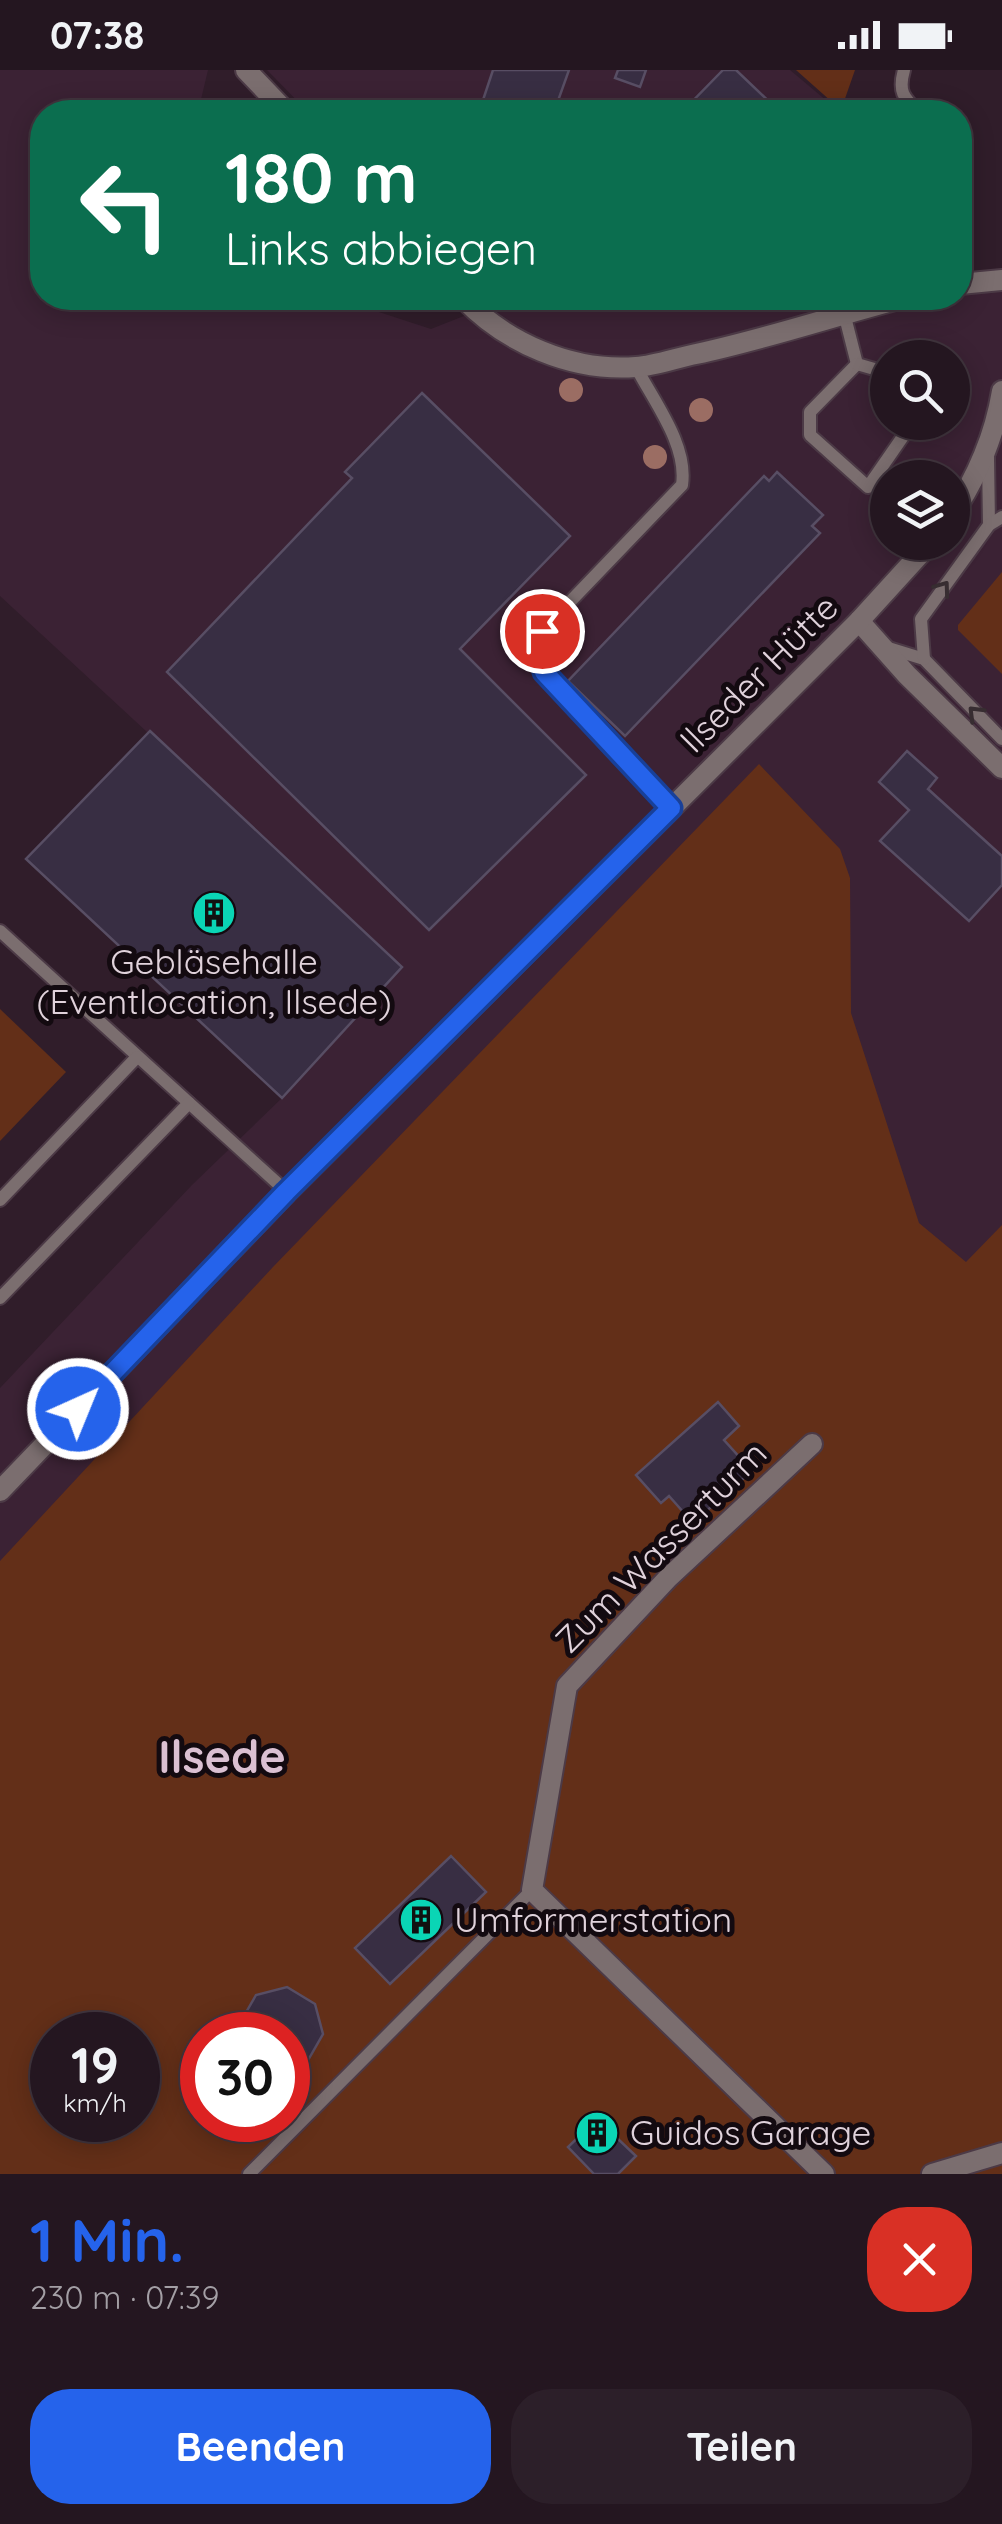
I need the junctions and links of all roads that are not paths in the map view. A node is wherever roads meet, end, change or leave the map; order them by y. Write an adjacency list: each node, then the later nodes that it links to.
1 (246, 70): 3 (street)
2 (904, 70): 4 (lane)
3 (275, 100)
4 (905, 100)
5 (1002, 280): 6 (street)
6 (972, 283)
7 (478, 310): 11 (street)
8 (856, 310): 9 (street)
9 (844, 313): 10 (lane); 11 (street)
10 (857, 364): 12 (lane); 14 (lane)
11 (636, 367): 24 (lane)
12 (870, 368)
13 (1002, 391): 15 (street)
14 (901, 440)
15 (988, 444): 16 (street); 17 (lane)
16 (970, 485)
17 (996, 521): 21 (lane, one-way to 17)
18 (915, 560): 19 (street, Ilseder Hütte)
19 (859, 621): 20 (street); 24 (street, Ilseder Hütte)
20 (880, 646): 21 (lane); 23 (street)
21 (924, 659): 22 (lane, one-way to 21)
22 (1002, 739)
23 (1002, 768)
24 (671, 808): 28 (street, Ilseder Hütte)
25 (0, 932): 26 (lane)
26 (137, 1057): 27 (lane); 29 (lane)
27 (189, 1103): 28 (lane); 30 (lane)
28 (286, 1192): 32 (street, Ilseder Hütte)
29 (0, 1200)
30 (0, 1298)
31 (812, 1444): 33 (street, Zum Wasserturm)
32 (0, 1491)
33 (532, 1890): 35 (lane); 36 (street)
34 (1002, 2154): 37 (street)
35 (248, 2174)
36 (824, 2174)
37 (932, 2174)

